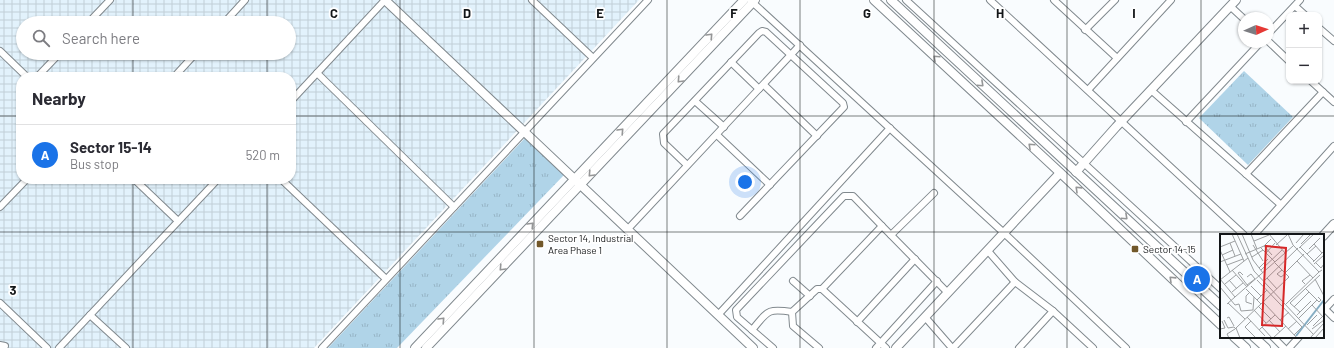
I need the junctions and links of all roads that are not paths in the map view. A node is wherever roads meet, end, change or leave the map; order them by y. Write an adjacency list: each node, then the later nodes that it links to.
1 (110, 0): 21 (street)
2 (245, 0): 22 (street)
3 (385, 0): 41 (street); 54 (street)
4 (532, 0): 32 (street)
5 (648, 0): 32 (street)
6 (744, 0): 63 (street, one-way to 6)
7 (874, 0): 61 (street, one-way to 7)
8 (891, 0): 60 (street, one-way to 60)
9 (906, 0): 58 (street)
10 (990, 0): 44 (street)
11 (1054, 0): 24 (street)
12 (1114, 0): 24 (street)
13 (1171, 0): 33 (street)
14 (1236, 0): 17 (street)
15 (1300, 0): 18 (street)
16 (753, 1): 27 (street); 63 (street, one-way to 63)
17 (1230, 6): 20 (street); 45 (street)
18 (1295, 6): 19 (street); 23 (street)
19 (1302, 12)
20 (1238, 13)
21 (95, 16)
22 (230, 16)
23 (1274, 28)
24 (1085, 30): 33 (street)
25 (1322, 31): 26 (street)
26 (1334, 42)
27 (800, 45): 31 (street); 53 (street)
28 (1274, 47): 34 (street)
29 (1255, 48): 51 (street)
30 (0, 51): 38 (street)
31 (791, 55): 37 (street); 43 (street); 56 (street)
32 (593, 58): 54 (street)
33 (1117, 58): 44 (street)
34 (1286, 58)
35 (53, 60): 39 (street)
36 (190, 60): 40 (street)
37 (731, 62): 43 (street); 48 (street)
38 (22, 72)
39 (42, 72)
40 (179, 72)
41 (317, 73): 47 (street); 72 (street)
42 (1314, 84): 46 (street)
43 (761, 87): 52 (street); 56 (street)
44 (1088, 90): 50 (street)
45 (1151, 90): 50 (street); 51 (street)
46 (1323, 92): 49 (street); 62 (street)
47 (296, 96)
48 (695, 101): 52 (street); 59 (street)
49 (1334, 102)
50 (1122, 120): 58 (street); 79 (street)
51 (1186, 122): 62 (street)
52 (724, 127): 55 (street)
53 (890, 128): 78 (street); 100 (street)
54 (524, 132): 63 (street); 72 (street)
55 (718, 135): 59 (street); 68 (street)
56 (817, 136): 68 (street)
57 (1334, 146): 70 (street)
58 (1083, 163): 60 (street); 89 (street)
59 (687, 165): 77 (street)
60 (1074, 170): 61 (street); 95 (street, one-way to 95)
61 (1062, 174): 78 (street); 104 (street, one-way to 61)
62 (1246, 174): 70 (street)
63 (577, 183): 77 (street); 116 (street, one-way to 63); 117 (street, one-way to 117)
64 (22, 184): 71 (street)
65 (139, 184): 74 (street)
66 (213, 184): 74 (street)
67 (286, 184): 85 (street)
68 (770, 185): 73 (street)
69 (934, 193): 81 (street)
70 (1280, 204): 80 (street)
71 (0, 207)
72 (454, 207): 85 (street)
73 (740, 216)
74 (178, 221): 99 (street)
75 (1334, 224): 82 (street)
76 (882, 226): 81 (street); 90 (street); 105 (street)
77 (627, 230): 100 (street)
78 (1004, 233): 83 (street); 125 (street)
79 (1243, 234)
80 (1255, 234)
81 (891, 235): 84 (street)
82 (1324, 235)
83 (988, 251): 88 (street); 91 (street)
84 (915, 259): 87 (street); 103 (street)
85 (386, 279): 115 (street)
86 (793, 280): 92 (street)
87 (937, 281): 91 (street); 110 (street)
88 (1015, 282): 97 (street); 123 (street)
89 (1220, 288)
90 (822, 289): 92 (street); 103 (street)
91 (948, 293): 101 (street)
92 (810, 296): 98 (street)
93 (1334, 299): 96 (street)
94 (0, 303): 112 (street)
95 (1220, 305)
96 (1324, 310): 102 (street)
97 (1053, 311): 111 (street); 124 (street)
98 (792, 312): 105 (street); 120 (street)
99 (90, 315): 113 (street); 114 (street)
100 (718, 315): 118 (street)
101 (925, 317): 122 (street); 123 (street)
102 (1334, 318)
103 (857, 322): 110 (street)
104 (1220, 324)
105 (752, 330): 119 (street)
106 (1235, 338): 126 (street)
107 (1255, 338): 127 (street)
108 (1273, 338): 128 (street)
109 (1298, 338): 129 (street)
110 (878, 346): 121 (street)
111 (1090, 347)
112 (48, 348)
113 (60, 348)
114 (126, 348)
115 (322, 348)
116 (415, 348)
117 (426, 348)
118 (753, 348)
119 (773, 348)
120 (819, 348)
121 (886, 348)
122 (896, 348)
123 (952, 348)
124 (1019, 348)
125 (1126, 348)
126 (1246, 348)
127 (1266, 348)
128 (1284, 348)
129 (1289, 348)

